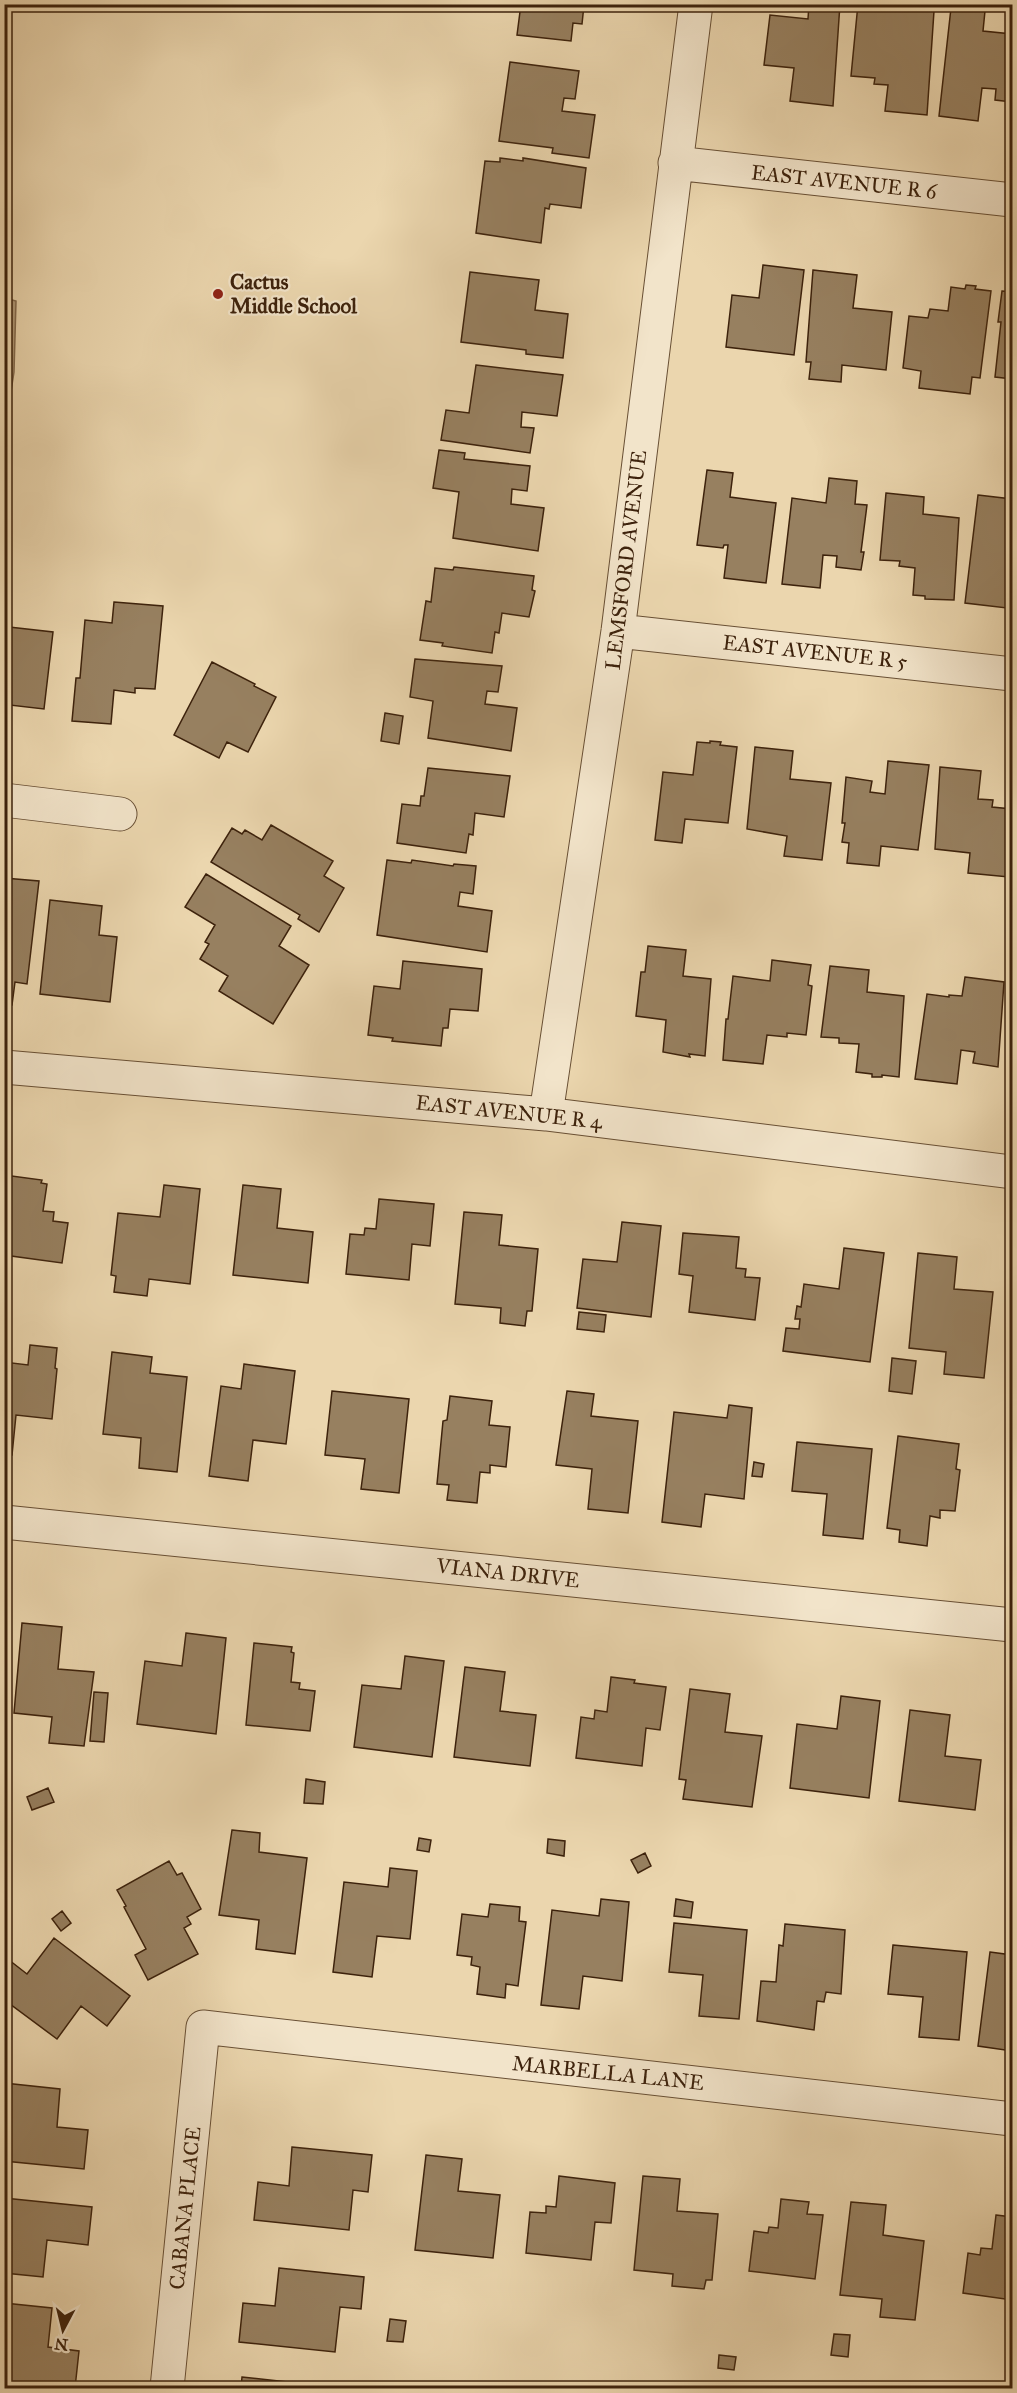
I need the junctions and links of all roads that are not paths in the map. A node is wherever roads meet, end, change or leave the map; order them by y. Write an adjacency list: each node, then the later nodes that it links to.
1 (696, 4): 2 (street, LEMSFORD AVENUE)
2 (675, 163): 3 (street, EAST AVENUE R 6); 4 (street, LEMSFORD AVENUE)
3 (1012, 200)
4 (618, 631): 5 (street, EAST AVENUE R 5); 9 (street, LEMSFORD AVENUE)
5 (1012, 674)
6 (4, 800): 7 (street)
7 (120, 814)
8 (4, 1067): 9 (street, EAST AVENUE R 4)
9 (546, 1114): 10 (street, EAST AVENUE R 4)
10 (1012, 1172)
11 (4, 1521): 12 (street, VIANA DRIVE)
12 (1012, 1625)
13 (203, 2027): 14 (street, MARBELLA LANE); 15 (street, CABANA PLACE)
14 (1012, 2119)
15 (167, 2388)

